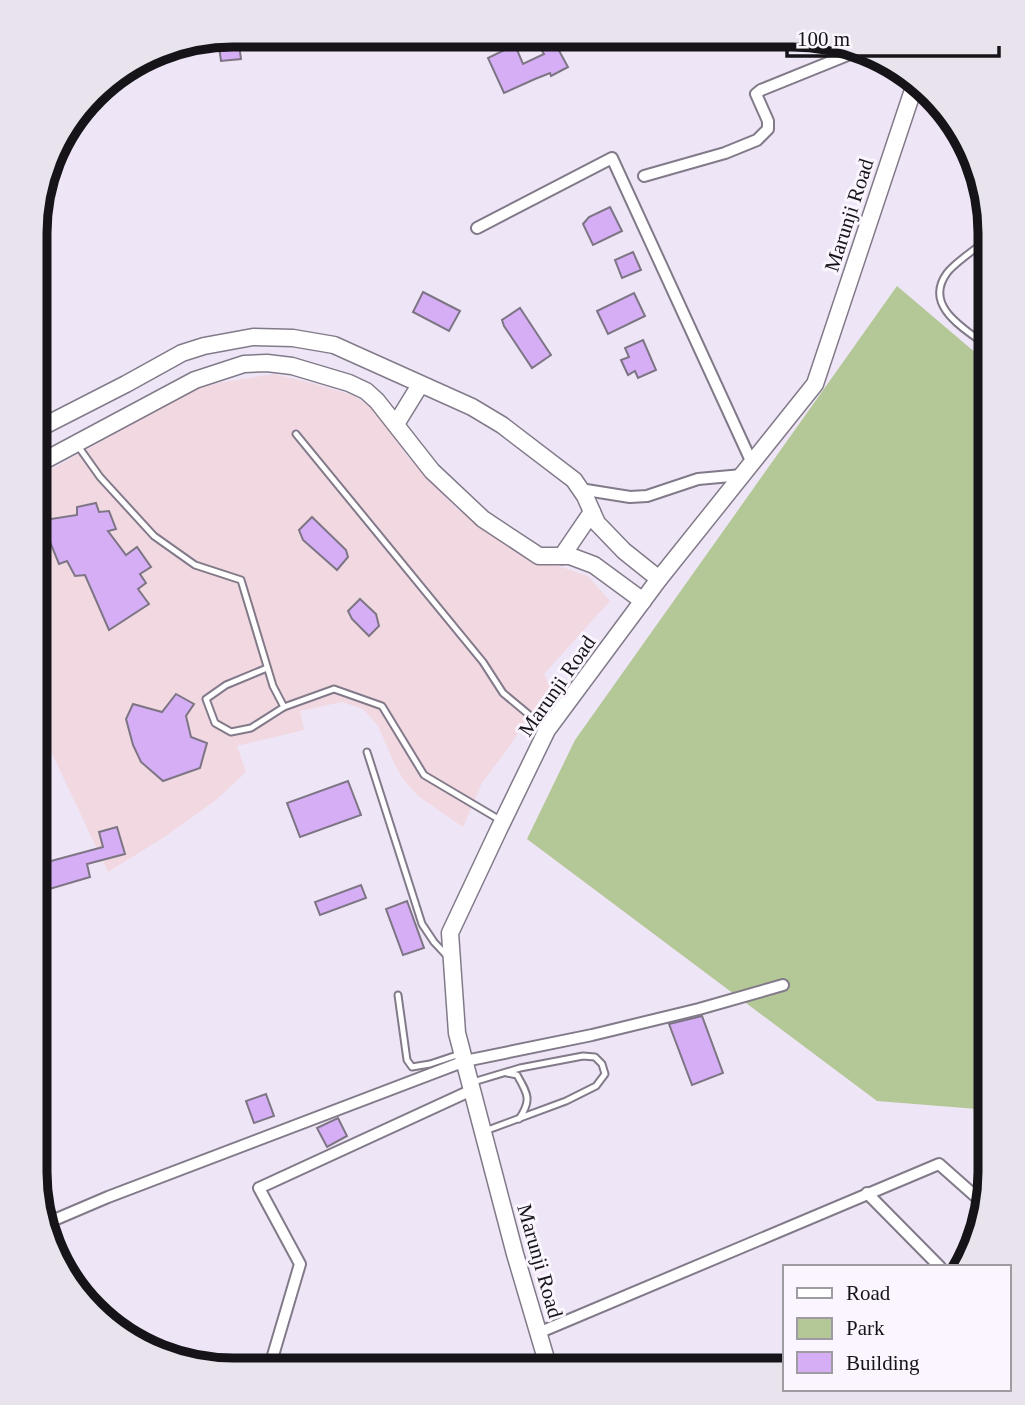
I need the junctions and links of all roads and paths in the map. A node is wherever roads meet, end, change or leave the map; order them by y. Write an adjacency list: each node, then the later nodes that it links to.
1 (846, 56): 3 (street)
2 (912, 92): 13 (street, Marunji Road)
3 (644, 176)
4 (477, 228): 13 (street)
5 (978, 247): 6 (lane)
6 (978, 338)
7 (421, 385): 8 (street); 9 (street); 14 (street)
8 (47, 424)
9 (396, 424): 11 (street); 16 (street)
10 (296, 434): 21 (lane)
11 (76, 444): 12 (street); 19 (lane)
12 (47, 459)
13 (747, 469): 14 (street); 17 (street, Marunji Road)
14 (580, 489): 15 (street)
15 (592, 512): 16 (street); 17 (street)
16 (562, 556): 18 (street)
17 (659, 579): 18 (street, Marunji Road)
18 (643, 601): 21 (street, Marunji Road)
19 (267, 668): 20 (lane); 20 (lane)
20 (284, 707): 23 (lane)
21 (547, 730): 23 (street, Marunji Road)
22 (367, 752): 24 (lane)
23 (502, 821): 24 (street, Marunji Road)
24 (452, 962): 27 (street, Marunji Road)
25 (783, 985): 27 (street)
26 (398, 995): 27 (lane)
27 (464, 1057): 29 (street, Marunji Road); 34 (street)
28 (503, 1073): 29 (lane); 30 (lane); 30 (lane)
29 (471, 1086): 31 (street, Marunji Road); 37 (street)
30 (519, 1119): 31 (lane)
31 (483, 1132): 36 (street, Marunji Road)
32 (867, 1193): 33 (street); 35 (street); 36 (street)
33 (976, 1196)
34 (54, 1220)
35 (938, 1265)
36 (538, 1333): 38 (street, Marunji Road)
37 (272, 1358)
38 (546, 1358)

